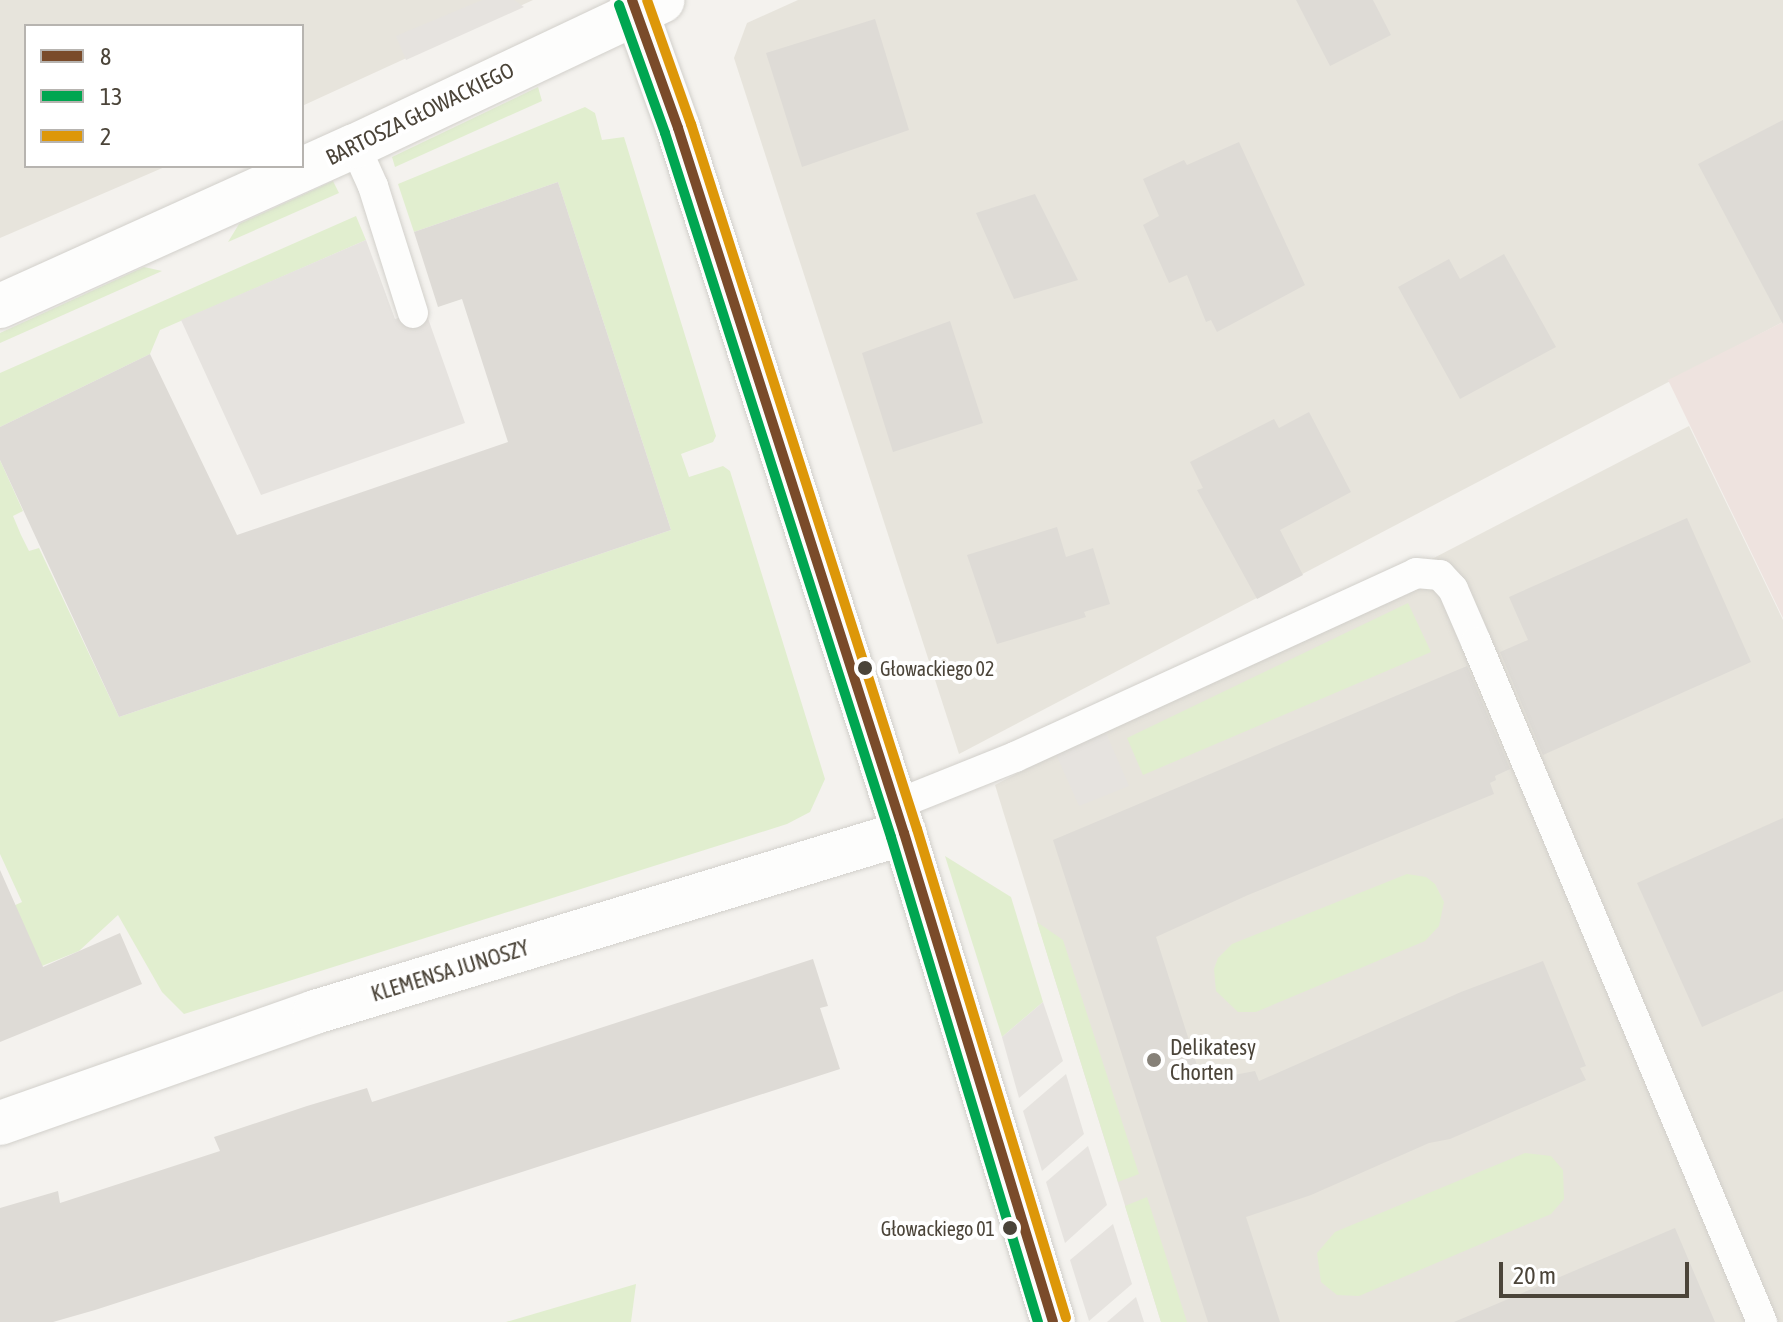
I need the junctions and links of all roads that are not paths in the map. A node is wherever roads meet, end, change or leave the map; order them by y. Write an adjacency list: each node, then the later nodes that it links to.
1 (644, 4): 2 (street, BARTOSZA GŁOWACKIEGO); 5 (street)
2 (355, 146): 3 (street, BARTOSZA GŁOWACKIEGO); 4 (lane)
3 (0, 306)
4 (413, 313)
5 (900, 819): 6 (street, KLEMENSA JUNOSZY); 7 (street); 8 (lane)
6 (0, 1123)
7 (1053, 1322)
8 (1762, 1322)

